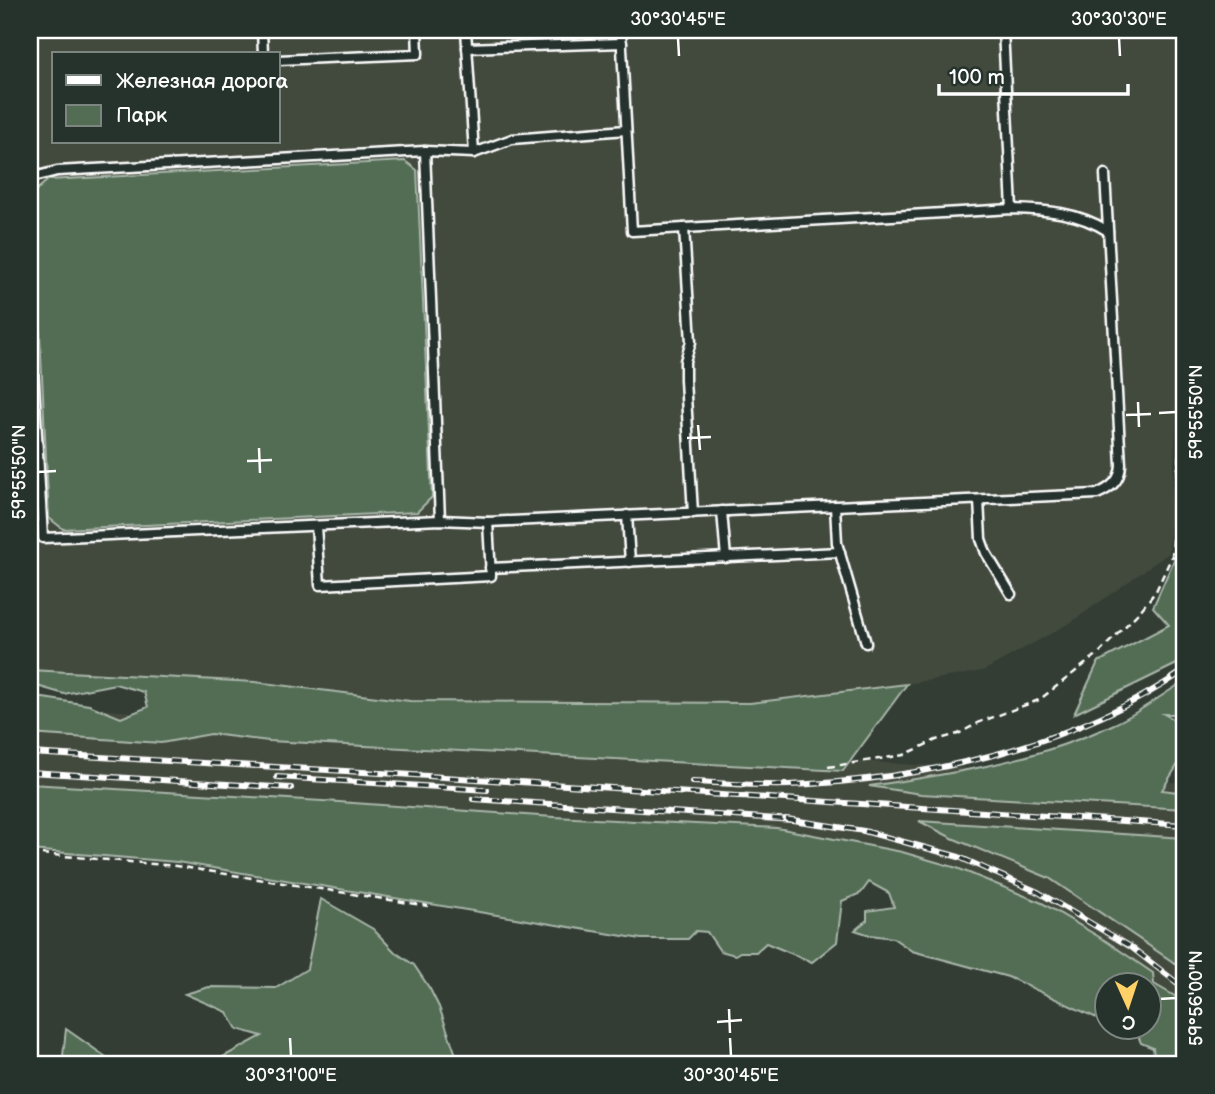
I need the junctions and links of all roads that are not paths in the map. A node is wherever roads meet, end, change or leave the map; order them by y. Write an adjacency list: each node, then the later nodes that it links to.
1 (262, 30): 8 (lane)
2 (417, 30): 9 (lane)
3 (466, 30): 7 (lane)
4 (621, 30): 6 (lane)
5 (1003, 30): 15 (lane)
6 (621, 43): 7 (lane); 10 (lane)
7 (467, 48): 12 (lane)
8 (263, 52)
9 (280, 60)
10 (626, 130): 12 (lane); 16 (lane)
11 (425, 151): 12 (lane); 14 (lane); 27 (lane)
12 (474, 153)
13 (1105, 174): 17 (lane)
14 (30, 178)
15 (1012, 209): 16 (lane); 17 (lane)
16 (684, 228): 25 (lane)
17 (1108, 231): 22 (lane)
18 (30, 296): 19 (lane)
19 (31, 349): 20 (lane)
20 (40, 486): 21 (lane); 29 (lane)
21 (30, 487)
22 (979, 500): 23 (lane); 34 (lane)
23 (835, 506): 24 (lane); 30 (lane)
24 (722, 511): 25 (lane); 31 (lane)
25 (692, 513): 26 (lane)
26 (627, 515): 28 (lane); 32 (lane)
27 (440, 520): 28 (lane); 29 (lane)
28 (488, 522): 33 (lane)
29 (316, 526): 33 (lane)
30 (840, 552): 31 (lane); 35 (lane)
31 (726, 558): 32 (lane)
32 (630, 562): 33 (lane)
33 (490, 568)
34 (1011, 594)
35 (866, 643)

